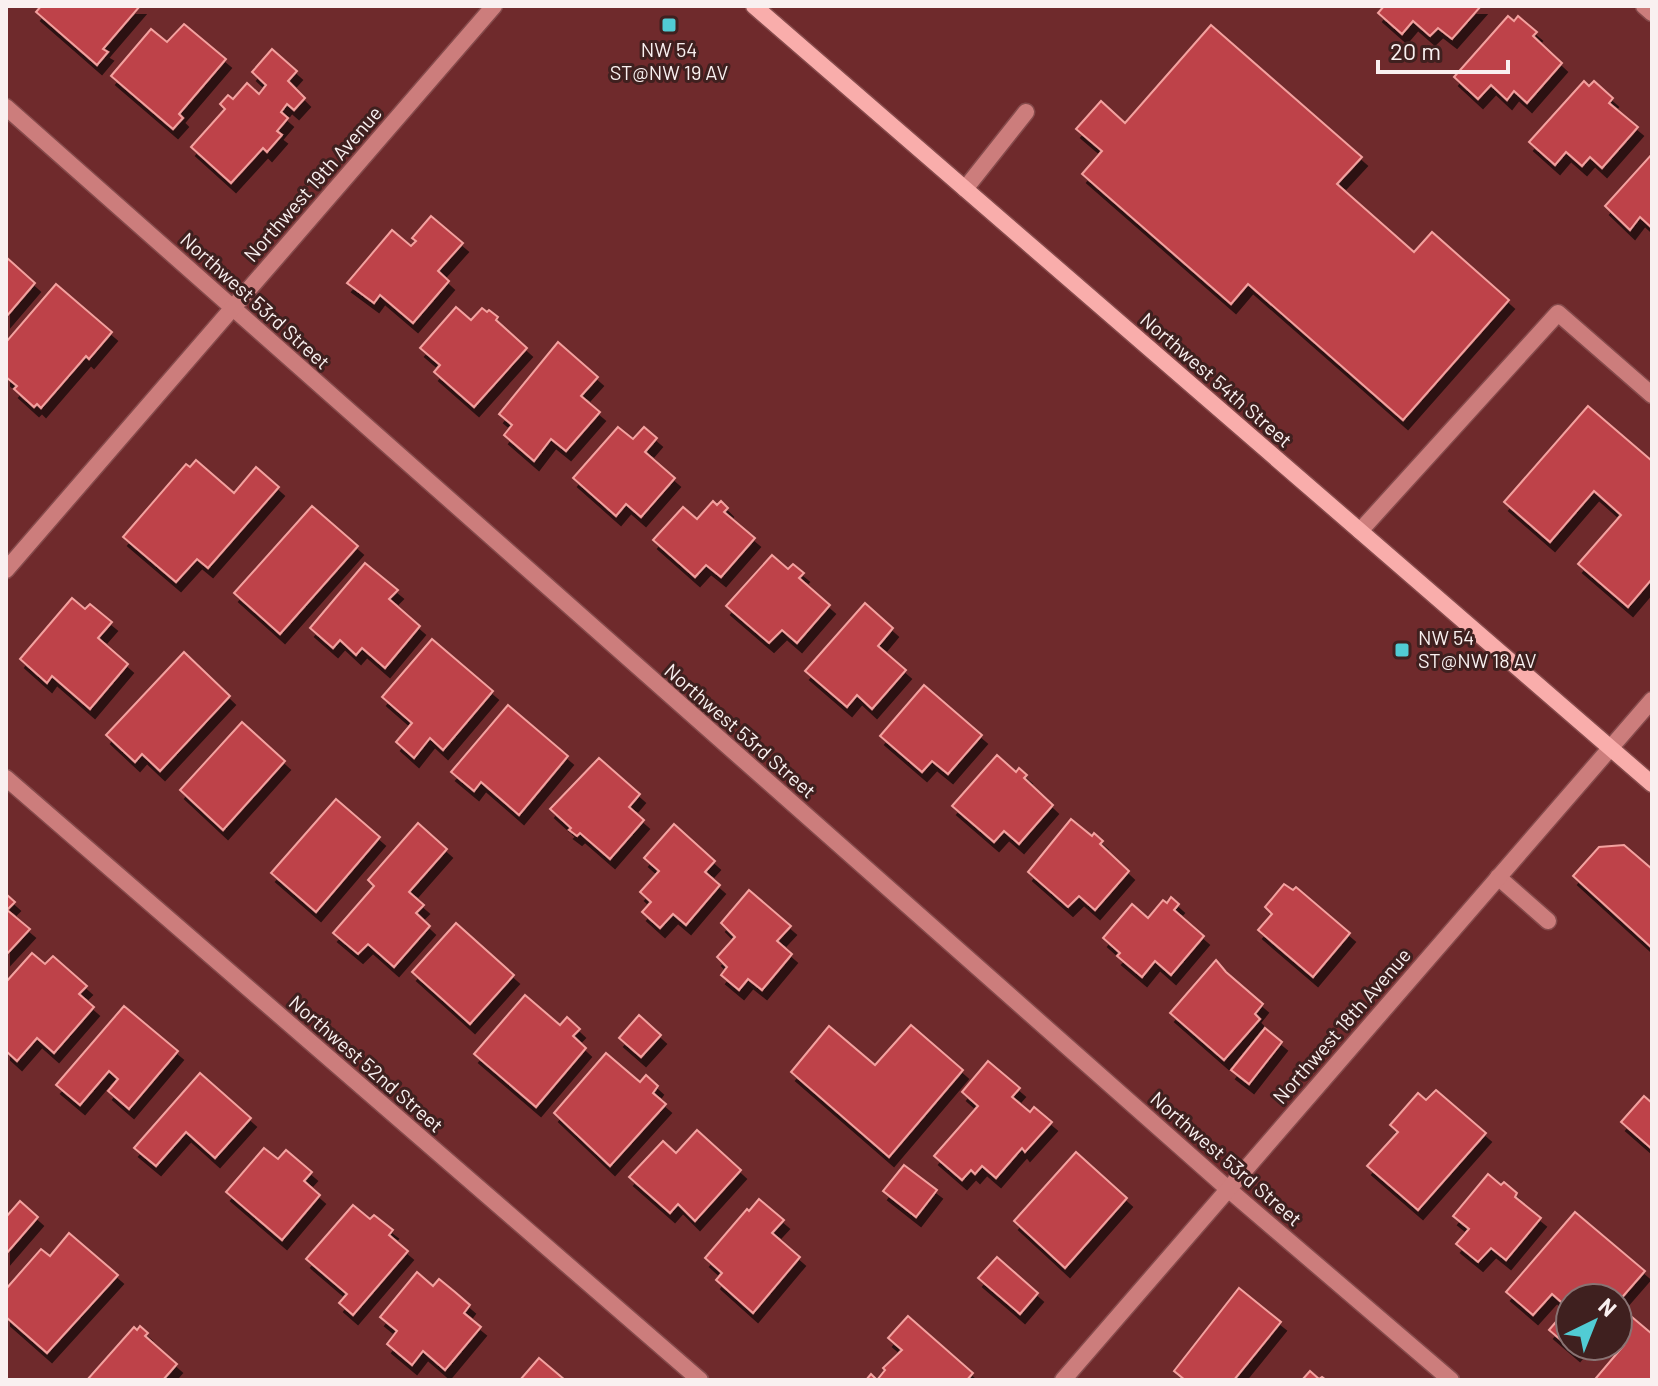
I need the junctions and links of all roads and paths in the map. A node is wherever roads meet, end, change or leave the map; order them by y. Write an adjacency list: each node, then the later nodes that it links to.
1 (494, 6): 8 (street, Northwest 19th Avenue)
2 (754, 6): 7 (main road, Northwest 54th Street)
3 (1644, 6): 4 (street)
4 (1652, 13)
5 (6, 107): 8 (street, Northwest 53rd Street)
6 (1026, 112): 7 (street)
7 (965, 189): 10 (main road, Northwest 54th Street)
8 (233, 308): 11 (street, Northwest 19th Avenue); 18 (street, Northwest 53rd Street)
9 (1652, 395): 10 (street)
10 (1360, 531): 13 (main road, Northwest 54th Street)
11 (6, 570)
12 (1652, 700): 13 (street, Northwest 18th Avenue)
13 (1611, 748): 15 (main road, Northwest 54th Street); 16 (street, Northwest 18th Avenue)
14 (6, 778): 19 (street, Northwest 52nd Street)
15 (1652, 784)
16 (1498, 877): 17 (street); 18 (street, Northwest 18th Avenue)
17 (1548, 921)
18 (1228, 1189): 20 (street, Northwest 18th Avenue); 21 (street, Northwest 53rd Street)
19 (700, 1380)
20 (1063, 1380)
21 (1451, 1380)

